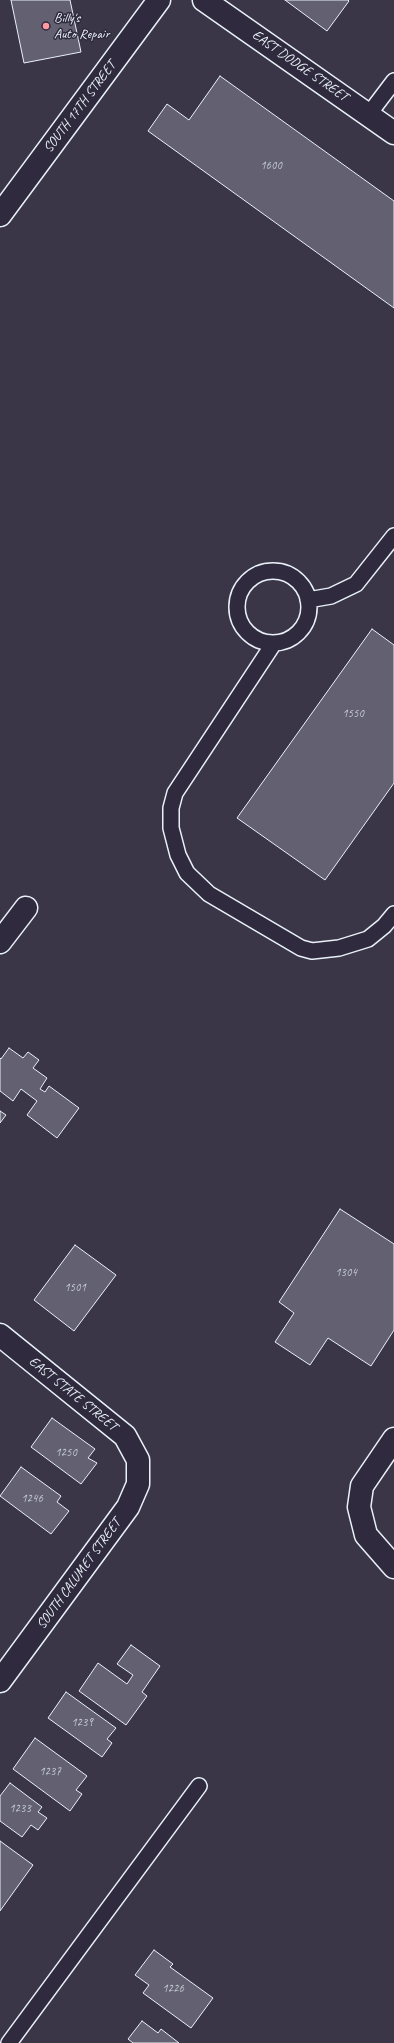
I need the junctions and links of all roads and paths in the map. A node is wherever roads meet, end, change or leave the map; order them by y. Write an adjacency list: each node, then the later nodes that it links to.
1 (159, 0): 6 (street, SOUTH 17TH STREET)
2 (204, 0): 4 (street, EAST DODGE STREET)
3 (394, 81): 4 (lane)
4 (369, 114): 5 (street, EAST DODGE STREET)
5 (394, 133)
6 (0, 214)
7 (394, 536): 8 (lane)
8 (308, 600): 9 (lane); 9 (lane)
9 (274, 643): 11 (lane)
10 (26, 908): 12 (street)
11 (394, 914)
12 (0, 942)
13 (0, 1335): 15 (street, EAST STATE STREET)
14 (394, 1439): 16 (street)
15 (138, 1460): 17 (street, SOUTH CALUMET STREET)
16 (394, 1566)
17 (0, 1681)
18 (199, 1786): 19 (lane)
19 (9, 2043)

